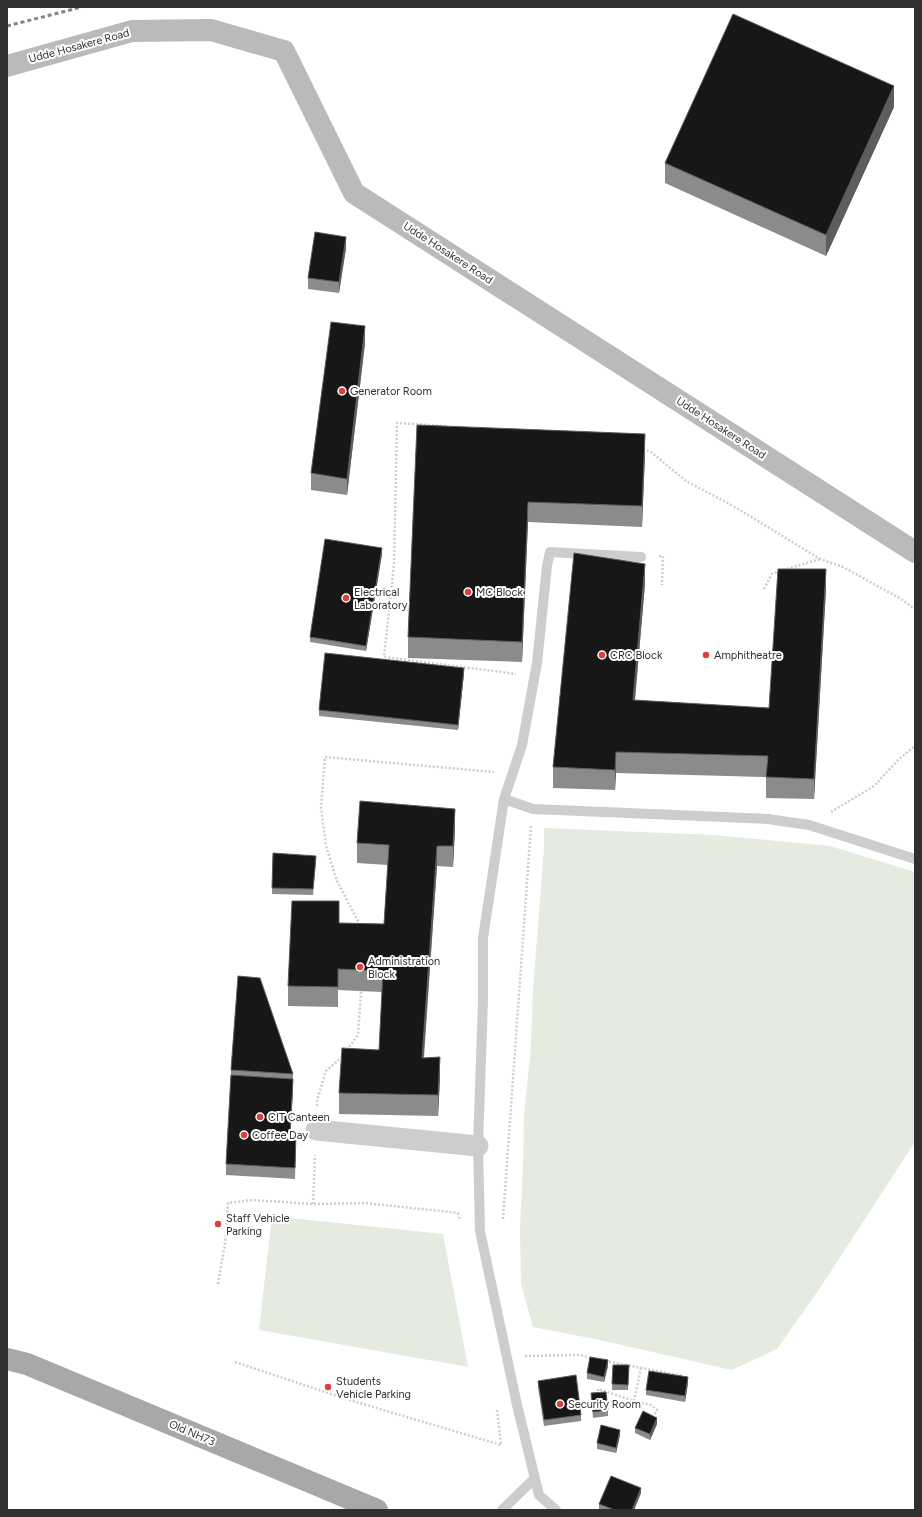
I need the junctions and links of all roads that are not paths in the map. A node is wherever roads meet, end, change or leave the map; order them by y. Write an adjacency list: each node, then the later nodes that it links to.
1 (7, 66): 2 (street, Udde Hosakere Road)
2 (915, 552)
3 (641, 557): 4 (lane)
4 (504, 798): 5 (lane); 7 (lane)
5 (915, 859)
6 (316, 1130): 7 (street)
7 (478, 1146): 9 (lane)
8 (7, 1359): 10 (main road, Old NH73)
9 (535, 1478): 11 (lane); 12 (lane)
10 (377, 1510)
11 (502, 1510)
12 (556, 1510)

